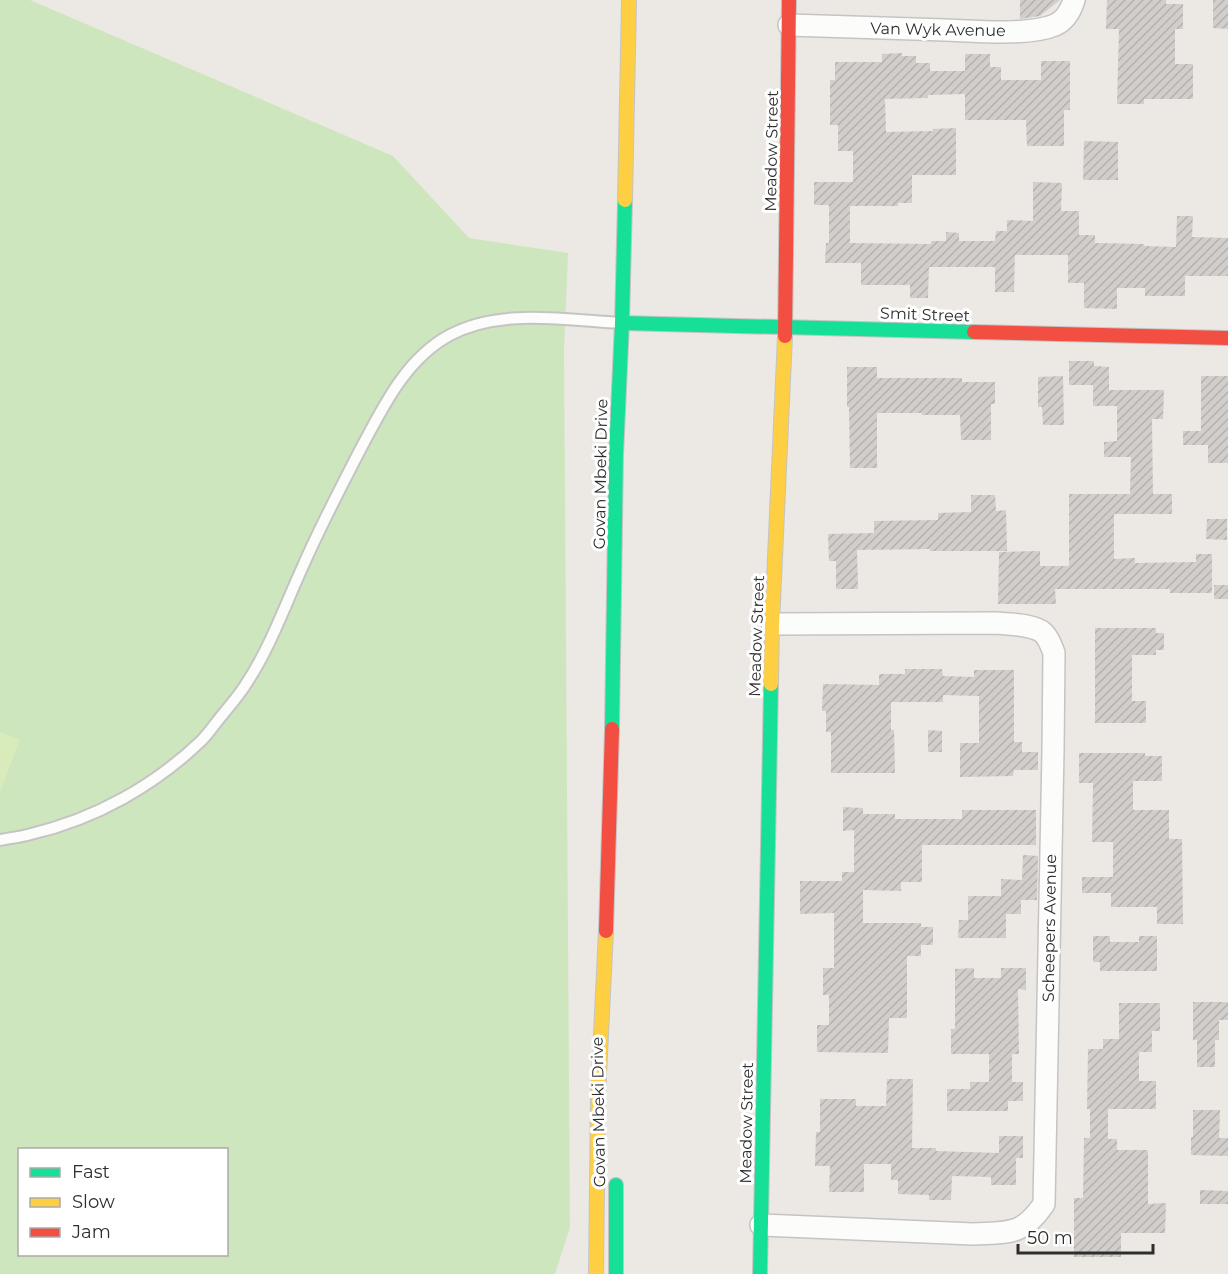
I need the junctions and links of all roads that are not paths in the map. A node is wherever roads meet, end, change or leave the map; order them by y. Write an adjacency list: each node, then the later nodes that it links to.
1 (629, 0): 5 (street, Govan Mbeki Drive)
2 (789, 0): 4 (street, Meadow Street)
3 (1074, 0): 4 (street, Van Wyk Avenue)
4 (789, 25): 6 (street, Meadow Street)
5 (622, 323): 6 (street, Smit Street); 9 (lane); 10 (street, Govan Mbeki Drive)
6 (785, 327): 7 (street, Smit Street); 8 (street, Meadow Street)
7 (1228, 338)
8 (772, 624): 13 (street, Meadow Street); 13 (street, Scheepers Avenue)
9 (0, 840)
10 (606, 949): 11 (street, Govan Mbeki Drive); 14 (street, Govan Mbeki Drive)
11 (613, 1067)
12 (615, 1174): 15 (street, Govan Mbeki Drive)
13 (761, 1225): 16 (street, Meadow Street)
14 (596, 1274)
15 (616, 1274)
16 (760, 1274)

